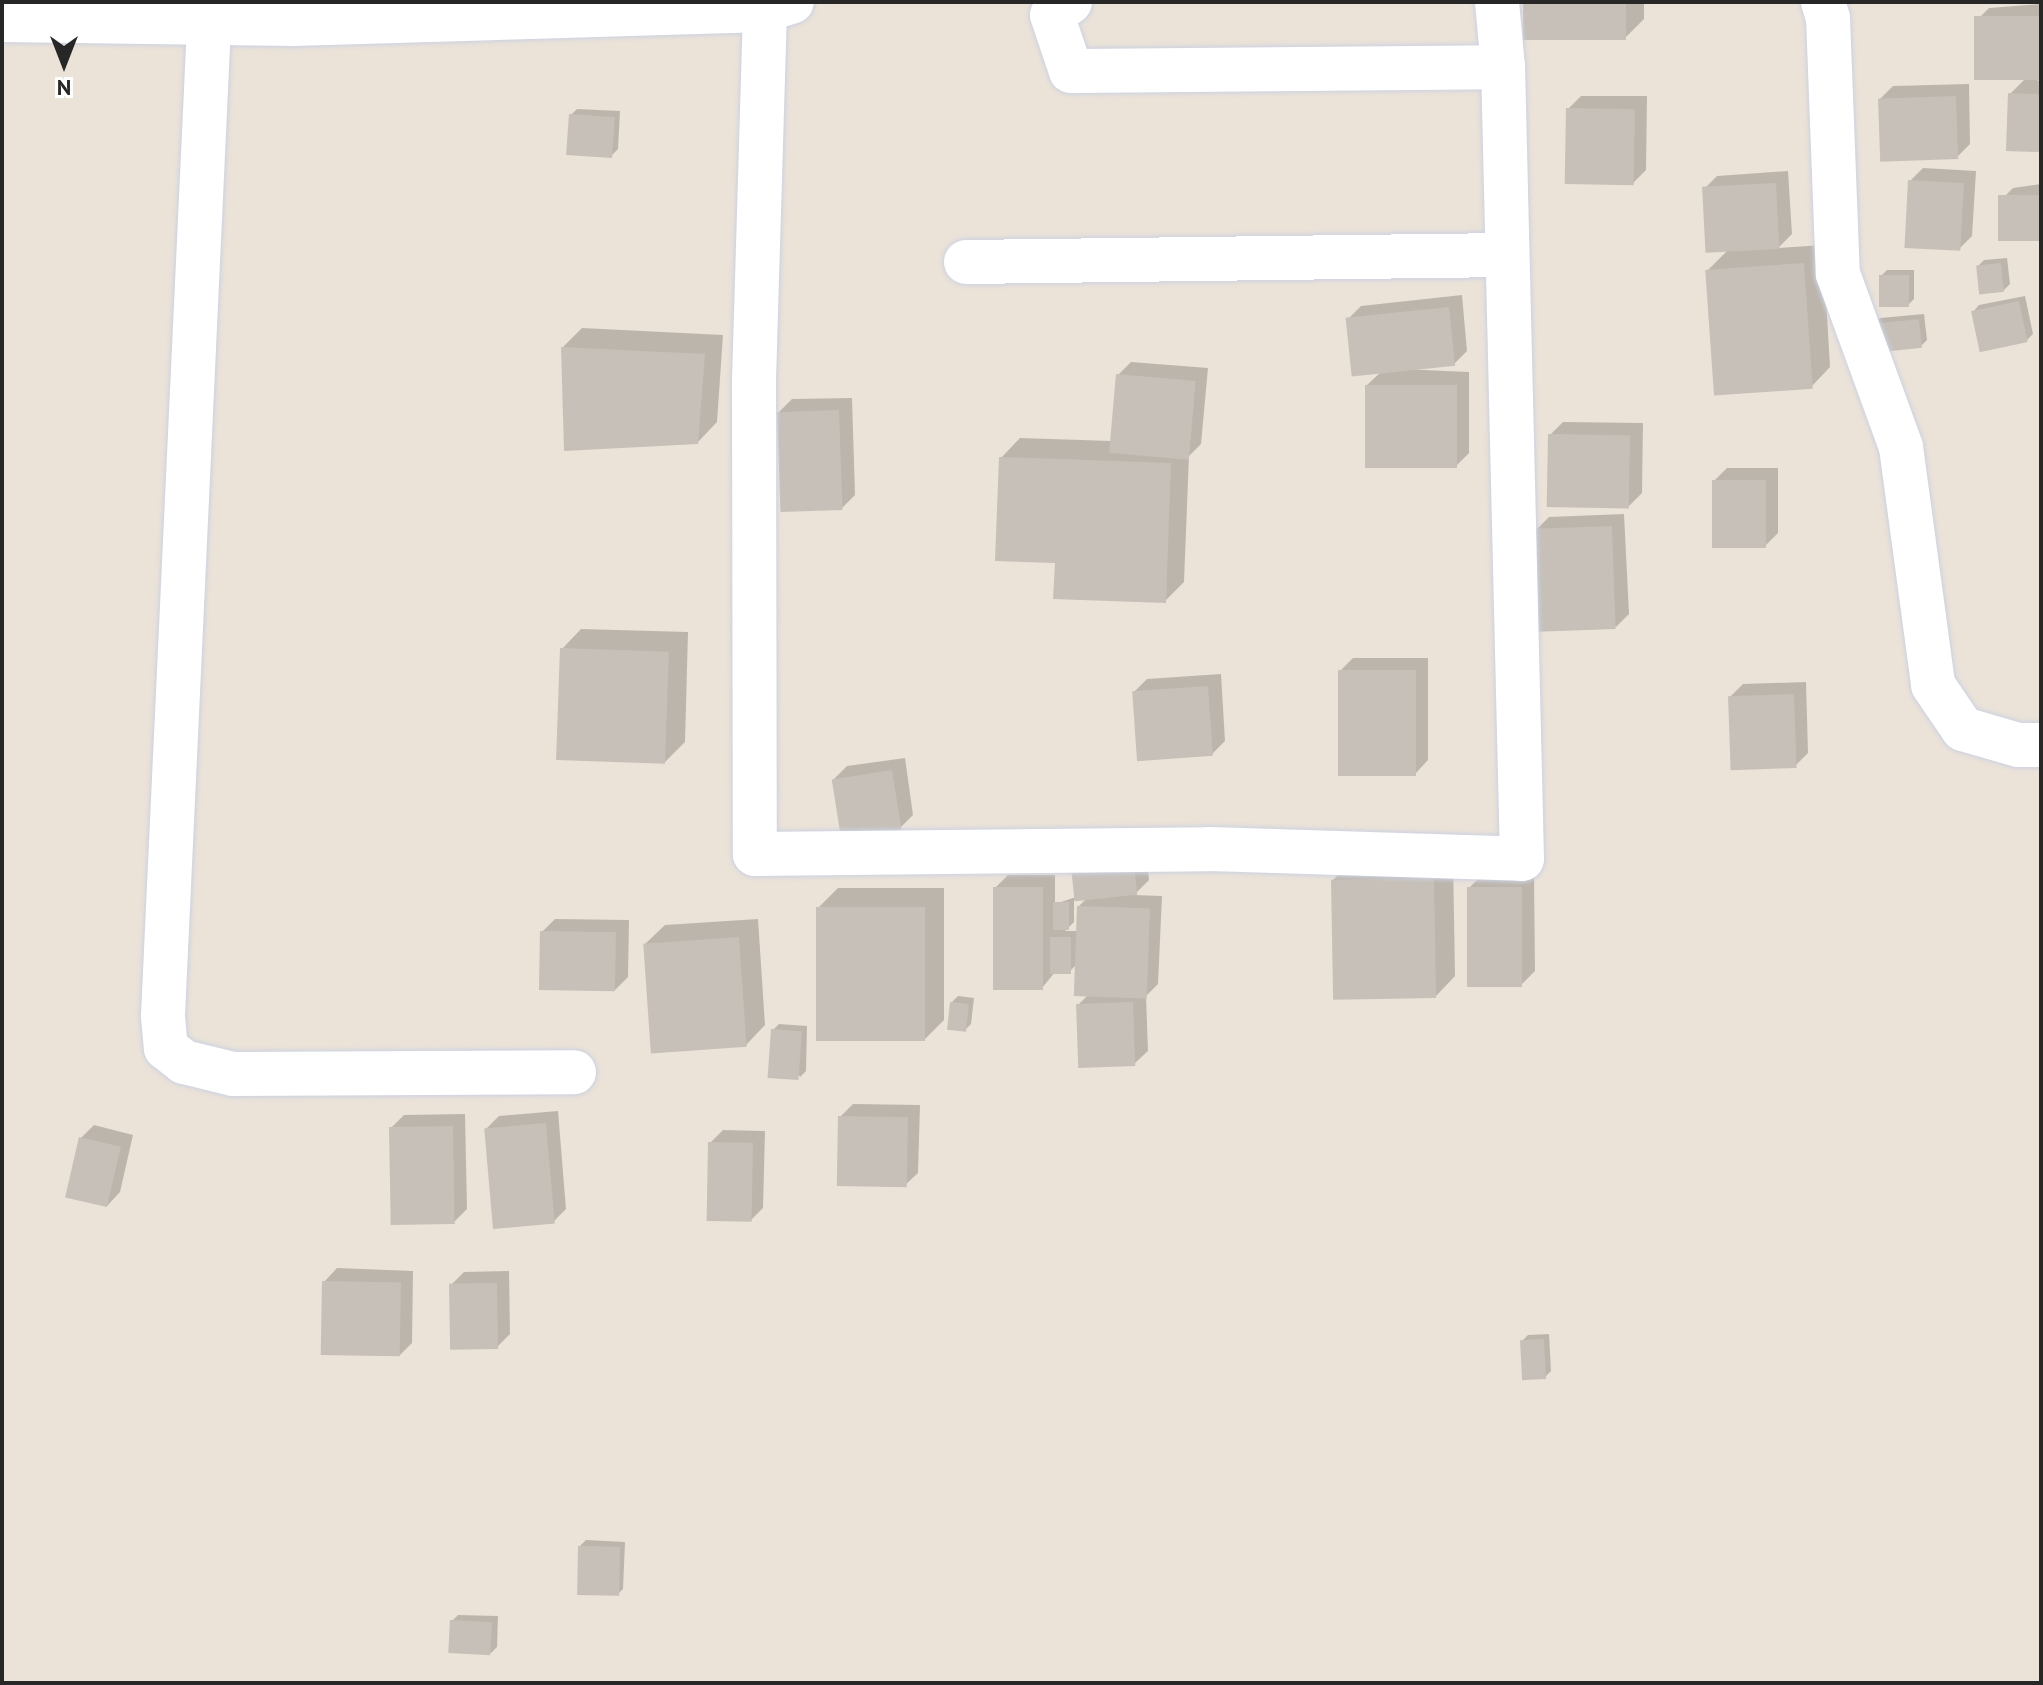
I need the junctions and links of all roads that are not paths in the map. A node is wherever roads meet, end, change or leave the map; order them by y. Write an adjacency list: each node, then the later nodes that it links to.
1 (1070, 2): 8 (street)
2 (1497, 2): 8 (street)
3 (1823, 2): 11 (street)
4 (778, 6): 5 (street); 9 (street)
5 (294, 13): 7 (street)
6 (2, 20): 7 (street)
7 (209, 25): 12 (street)
8 (1503, 67): 9 (street)
9 (1506, 255): 10 (street)
10 (966, 262)
11 (2041, 745)
12 (574, 1072)

